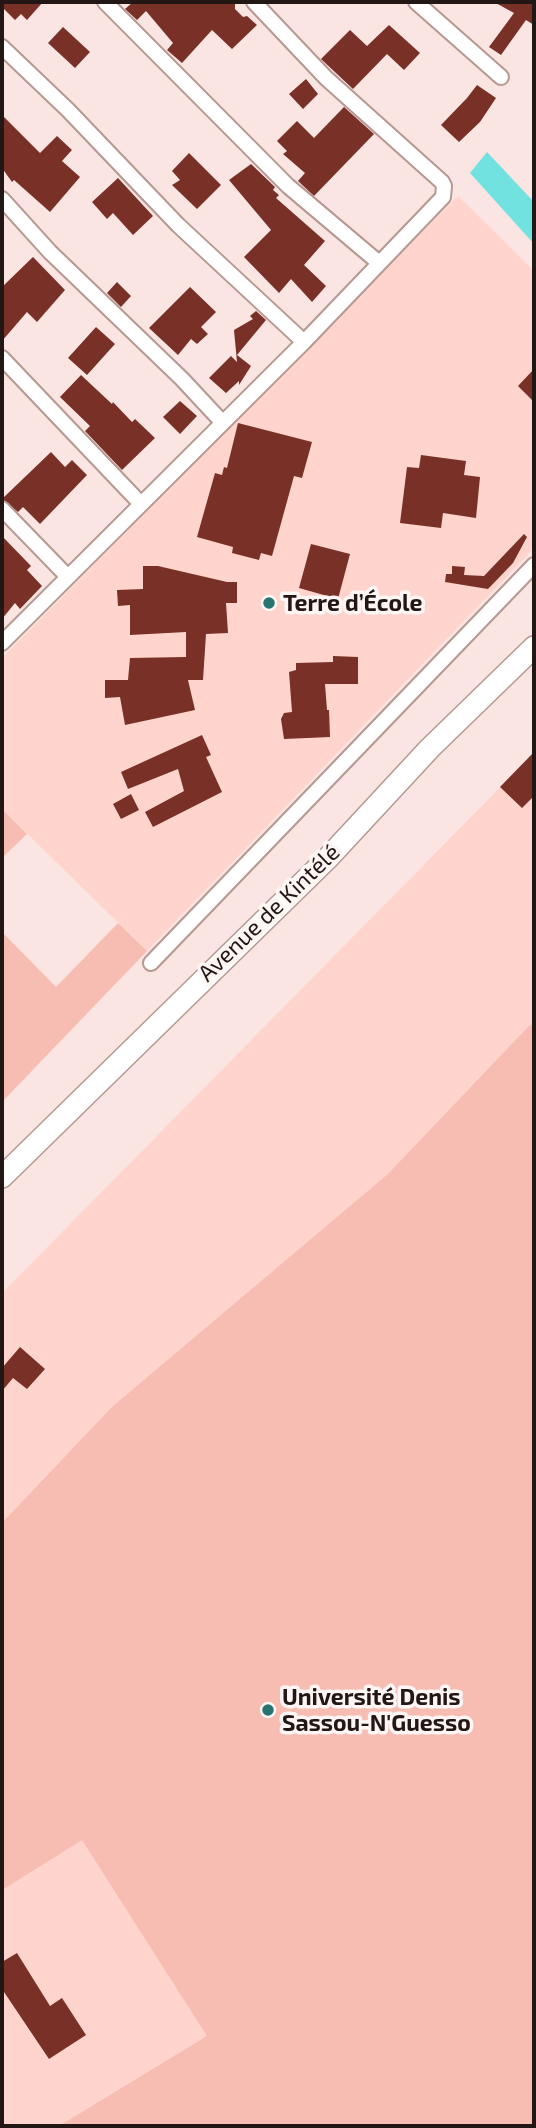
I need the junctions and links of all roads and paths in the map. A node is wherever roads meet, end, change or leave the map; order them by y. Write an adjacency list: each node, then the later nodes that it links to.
1 (106, 2): 7 (street)
2 (254, 2): 7 (street)
3 (416, 2): 5 (street)
4 (2, 47): 8 (street)
5 (501, 77)
6 (2, 199): 10 (street)
7 (378, 262): 8 (street)
8 (304, 341): 10 (street)
9 (2, 358): 11 (street)
10 (223, 423): 11 (street)
11 (141, 504): 14 (street)
12 (2, 509): 14 (street)
13 (534, 565): 17 (street)
14 (67, 576): 15 (street)
15 (2, 643)
16 (530, 654): 18 (main road, Avenue de Kintélé)
17 (150, 963)
18 (2, 1177)

